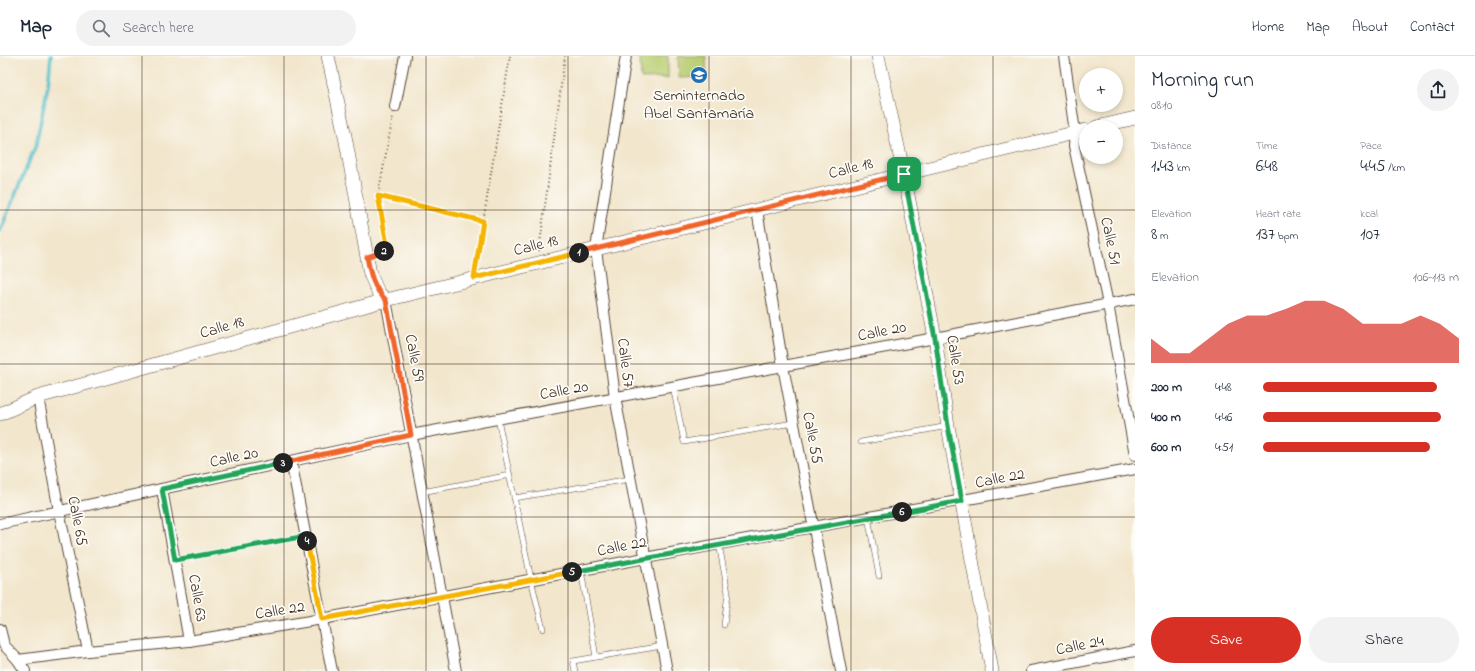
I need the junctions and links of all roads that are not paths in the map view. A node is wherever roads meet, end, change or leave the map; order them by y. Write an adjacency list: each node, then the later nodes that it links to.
1 (328, 56): 16 (street, Calle 59)
2 (405, 56): 6 (street)
3 (626, 56): 14 (street, Calle 57)
4 (878, 56): 12 (street, Calle 53)
5 (1064, 56): 9 (street, Calle 51)
6 (395, 107)
7 (1135, 118): 8 (street)
8 (1123, 121)
9 (1079, 126)
10 (1079, 131): 12 (street, Calle 18)
11 (1079, 134): 17 (street, Calle 51)
12 (904, 174): 13 (street, Calle 18); 18 (street, Calle 53)
13 (757, 210): 14 (street, Calle 18); 19 (street, Calle 55)
14 (596, 249): 16 (street, Calle 18); 22 (street, Calle 57)
15 (1135, 299): 17 (street, Calle 20)
16 (386, 300): 21 (street, Calle 18); 27 (street, Calle 59)
17 (1108, 304): 18 (street, Calle 20); 29 (street, Calle 51)
18 (935, 338): 19 (street, Calle 20); 26 (street, Calle 53)
19 (783, 366): 20 (street, Calle 20); 25 (street, Calle 55)
20 (673, 386): 22 (street, Calle 20); 25 (lane)
21 (38, 397): 23 (street, Calle 18); 38 (street, Calle 65)
22 (615, 397): 24 (street, Calle 20); 33 (street, Calle 57)
23 (0, 414)
24 (498, 419): 27 (street, Calle 20); 32 (lane)
25 (793, 422): 41 (street, Calle 55)
26 (948, 426): 28 (lane); 37 (street, Calle 53)
27 (411, 435): 30 (street, Calle 20); 35 (street, Calle 59)
28 (861, 442)
29 (1135, 455)
30 (291, 461): 34 (street, Calle 20); 42 (street)
31 (1135, 469): 37 (street, Calle 22)
32 (510, 475): 35 (lane); 36 (lane)
33 (630, 479): 36 (lane); 44 (street, Calle 57)
34 (162, 489): 38 (street, Calle 20); 45 (street, Calle 63)
35 (422, 492): 49 (street, Calle 59)
36 (514, 498): 48 (lane)
37 (962, 501): 39 (street, Calle 22); 66 (street, Calle 53)
38 (59, 511): 40 (street, Calle 20); 57 (street, Calle 65)
39 (868, 517): 41 (street, Calle 22); 47 (lane)
40 (0, 524)
41 (813, 527): 43 (street, Calle 22); 65 (street, Calle 55)
42 (306, 536): 45 (lane); 50 (street)
43 (719, 544): 44 (street, Calle 22); 51 (lane)
44 (646, 558): 46 (street, Calle 22); 55 (street, Calle 57)
45 (175, 560): 54 (street, Calle 63)
46 (581, 570): 48 (street, Calle 22); 58 (lane)
47 (879, 576)
48 (531, 579): 49 (street, Calle 22); 53 (lane)
49 (442, 596): 50 (street, Calle 22); 62 (street, Calle 59)
50 (322, 619): 54 (street, Calle 22); 61 (street)
51 (724, 625)
52 (0, 629): 59 (street)
53 (543, 629)
54 (190, 641): 57 (street, Calle 22)
55 (662, 646): 58 (lane); 64 (street, Calle 57)
56 (1135, 650): 67 (street, Calle 24)
57 (88, 651): 59 (street, Calle 22)
58 (596, 657): 63 (lane)
59 (18, 660): 60 (street)
60 (25, 671)
61 (332, 671)
62 (456, 671)
63 (575, 671)
64 (667, 671)
65 (841, 671)
66 (992, 671)
67 (1031, 671)

